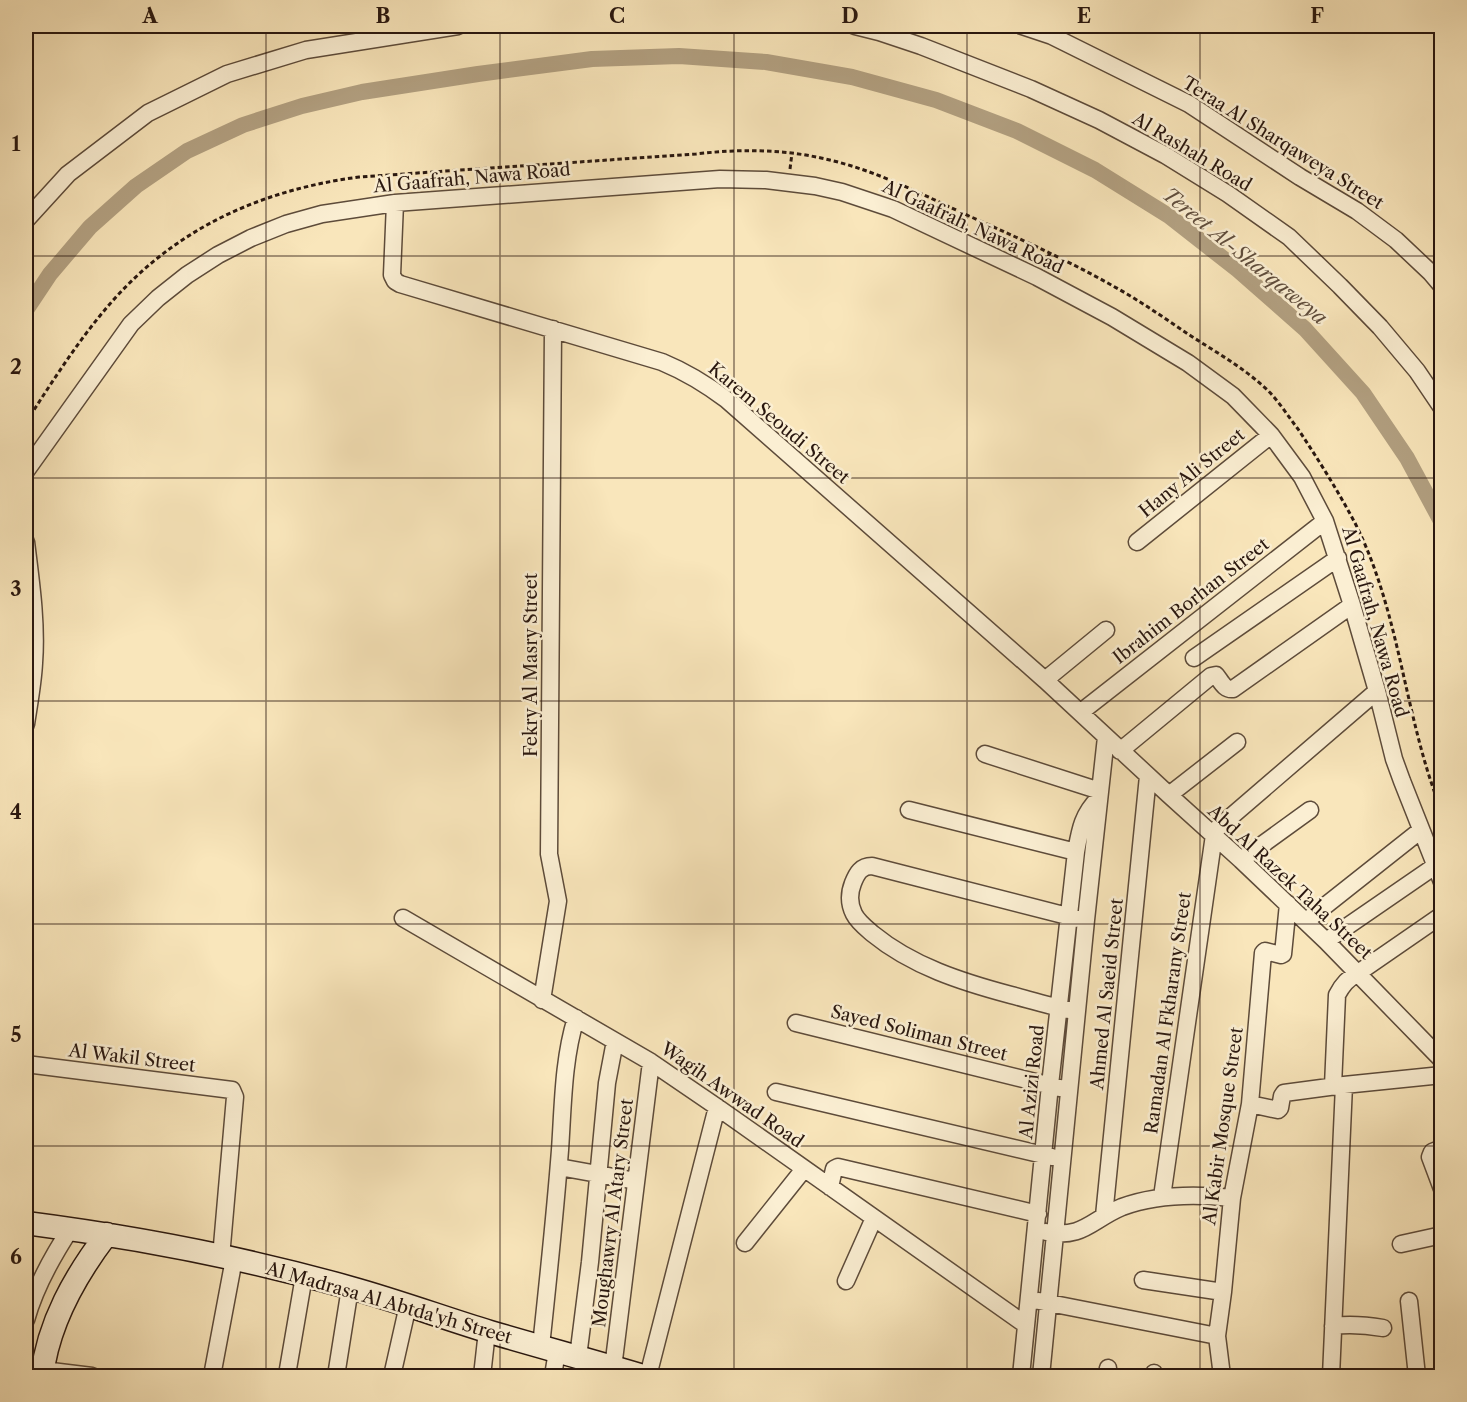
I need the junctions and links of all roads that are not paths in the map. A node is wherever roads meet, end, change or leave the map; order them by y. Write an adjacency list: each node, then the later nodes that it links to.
1 (458, 26): 5 (street)
2 (855, 26): 8 (street, Al Rashah Road)
3 (1022, 26): 6 (street, Teraa Al Sharqaweya Street)
4 (395, 203): 7 (street, Karem Seoudi Street); 9 (street, Al Gaafrah, Nawa Road); 10 (street, Al Gaafrah, Nawa Road)
5 (26, 220)
6 (1442, 286)
7 (553, 329): 18 (street, Karem Seoudi Street); 45 (street, Fekry Al Masry Street)
8 (1442, 408)
9 (1271, 435): 11 (street, Al Gaafrah, Nawa Road); 13 (street, Hany Ali Street)
10 (26, 471)
11 (1325, 521): 14 (street, Al Gaafrah, Nawa Road); 20 (street, Ibrahim Borhan Street)
12 (26, 542): 21 (street)
13 (1137, 542)
14 (1338, 558): 15 (street, Al Gaafrah, Nawa Road); 17 (street)
15 (1353, 605): 19 (street, Al Gaafrah, Nawa Road); 24 (street)
16 (1106, 630): 18 (street)
17 (1194, 658)
18 (1045, 680): 20 (street, Karem Seoudi Street)
19 (1377, 691): 31 (street, Al Gaafrah, Nawa Road); 32 (street)
20 (1081, 712): 22 (street, Karem Seoudi Street)
21 (26, 724)
22 (1106, 737): 24 (street, Abd Al Razek Taha Street); 27 (street, Al Azizi Road)
23 (1237, 742): 28 (street)
24 (1120, 750): 26 (street, Abd Al Razek Taha Street)
25 (985, 754): 27 (street)
26 (1148, 776): 28 (street, Abd Al Razek Taha Street); 72 (street, Ahmed Al Saeid Street)
27 (1100, 794): 33 (street, Al Azizi Road); 41 (street, Al Azizi Road)
28 (1168, 795): 32 (street, Abd Al Razek Taha Street)
29 (909, 810): 33 (street)
30 (1310, 810): 34 (street)
31 (1421, 830): 35 (street, Al Gaafrah, Nawa Road); 42 (street)
32 (1213, 834): 34 (street, Abd Al Razek Taha Street); 70 (street, Ramadan Al Fkharany Street)
33 (1077, 852): 39 (street, Al Azizi Road)
34 (1241, 860): 37 (street, Abd Al Razek Taha Street)
35 (1435, 866): 36 (street, Al Gaafrah, Nawa Road); 43 (street)
36 (1442, 882)
37 (1288, 904): 42 (street, Abd Al Razek Taha Street); 59 (street, Al Kabir Mosque Street)
38 (1442, 915): 44 (street)
39 (1068, 917): 41 (street); 46 (street, Al Azizi Road); 46 (street)
40 (403, 918): 45 (street, Wagih Awwad Road)
41 (1086, 920): 47 (street, Al Azizi Road)
42 (1306, 921): 43 (street, Abd Al Razek Taha Street)
43 (1326, 941): 44 (street, Abd Al Razek Taha Street)
44 (1358, 973): 51 (street, Abd Al Razek Taha Street); 56 (street)
45 (542, 1000): 48 (street, Wagih Awwad Road)
46 (1059, 1008): 47 (street); 55 (street, Al Azizi Road)
47 (1077, 1011): 57 (street, Al Azizi Road)
48 (576, 1018): 50 (street, Wagih Awwad Road); 64 (street)
49 (796, 1023): 55 (street, Sayed Soliman Street)
50 (615, 1041): 52 (street, Wagih Awwad Road); 66 (street)
51 (1442, 1060)
52 (651, 1062): 60 (street, Wagih Awwad Road); 67 (street, Moughawry Al Atary Street)
53 (26, 1064): 82 (street, Al Wakil Street)
54 (1442, 1075): 56 (street)
55 (1050, 1085): 57 (street, Sayed Soliman Street); 62 (street, Al Azizi Road)
56 (1339, 1085): 59 (street); 94 (street)
57 (1069, 1090): 63 (street, Al Azizi Road)
58 (776, 1092): 62 (street)
59 (1250, 1104): 71 (street, Al Kabir Mosque Street)
60 (717, 1107): 65 (street, Wagih Awwad Road); 102 (street)
61 (1436, 1154): 69 (street)
62 (1044, 1155): 63 (street); 74 (street, Al Azizi Road)
63 (1062, 1160): 78 (street, Al Azizi Road)
64 (559, 1167): 66 (street); 98 (street)
65 (804, 1169): 68 (street, Wagih Awwad Road); 80 (street)
66 (599, 1175): 67 (street); 98 (street)
67 (636, 1181): 99 (street, Moughawry Al Atary Street)
68 (830, 1187): 73 (street, Wagih Awwad Road); 74 (street)
69 (1442, 1189)
70 (1162, 1197): 71 (street); 72 (street)
71 (1232, 1198): 87 (street, Al Kabir Mosque Street)
72 (1104, 1216): 78 (street)
73 (874, 1218): 85 (street); 93 (street, Wagih Awwad Road)
74 (1037, 1222): 78 (street); 88 (street, Al Azizi Road)
75 (26, 1223): 76 (street, Al Madrasa Al Abtda'yh Street)
76 (71, 1228): 77 (street, Al Madrasa Al Abtda'yh Street); 92 (street)
77 (107, 1234): 82 (street, Al Madrasa Al Abtda'yh Street); 101 (street)
78 (1055, 1234): 90 (street, Al Azizi Road)
79 (1442, 1235): 81 (street)
80 (745, 1243)
81 (1401, 1244)
82 (228, 1258): 83 (street, Al Madrasa Al Abtda'yh Street); 104 (street)
83 (303, 1276): 86 (street, Al Madrasa Al Abtda'yh Street); 100 (street)
84 (1143, 1280): 87 (street)
85 (846, 1281)
86 (350, 1287): 91 (street, Al Madrasa Al Abtda'yh Street); 105 (street)
87 (1223, 1292): 97 (street, Al Kabir Mosque Street)
88 (1029, 1299): 90 (street); 93 (street, Al Azizi Road)
89 (1409, 1301): 113 (street)
90 (1048, 1303): 97 (street); 110 (street, Al Azizi Road)
91 (408, 1305): 96 (street, Al Madrasa Al Abtda'yh Street); 106 (street)
92 (26, 1320)
93 (1026, 1325): 109 (street, Al Azizi Road)
94 (1333, 1326): 95 (street); 112 (street)
95 (1383, 1328)
96 (488, 1331): 98 (street, Al Madrasa Al Abtda'yh Street); 107 (street)
97 (1217, 1336): 111 (street, Al Kabir Mosque Street)
98 (559, 1352): 99 (street, Al Madrasa Al Abtda'yh Street); 108 (street)
99 (613, 1368): 102 (street, Al Madrasa Al Abtda'yh Street)
100 (288, 1369)
101 (42, 1373): 103 (street)
102 (641, 1376)
103 (92, 1377)
104 (212, 1377)
105 (336, 1377)
106 (392, 1377)
107 (482, 1377)
108 (553, 1377)
109 (1021, 1377)
110 (1041, 1377)
111 (1222, 1377)
112 (1331, 1377)
113 (1417, 1377)

